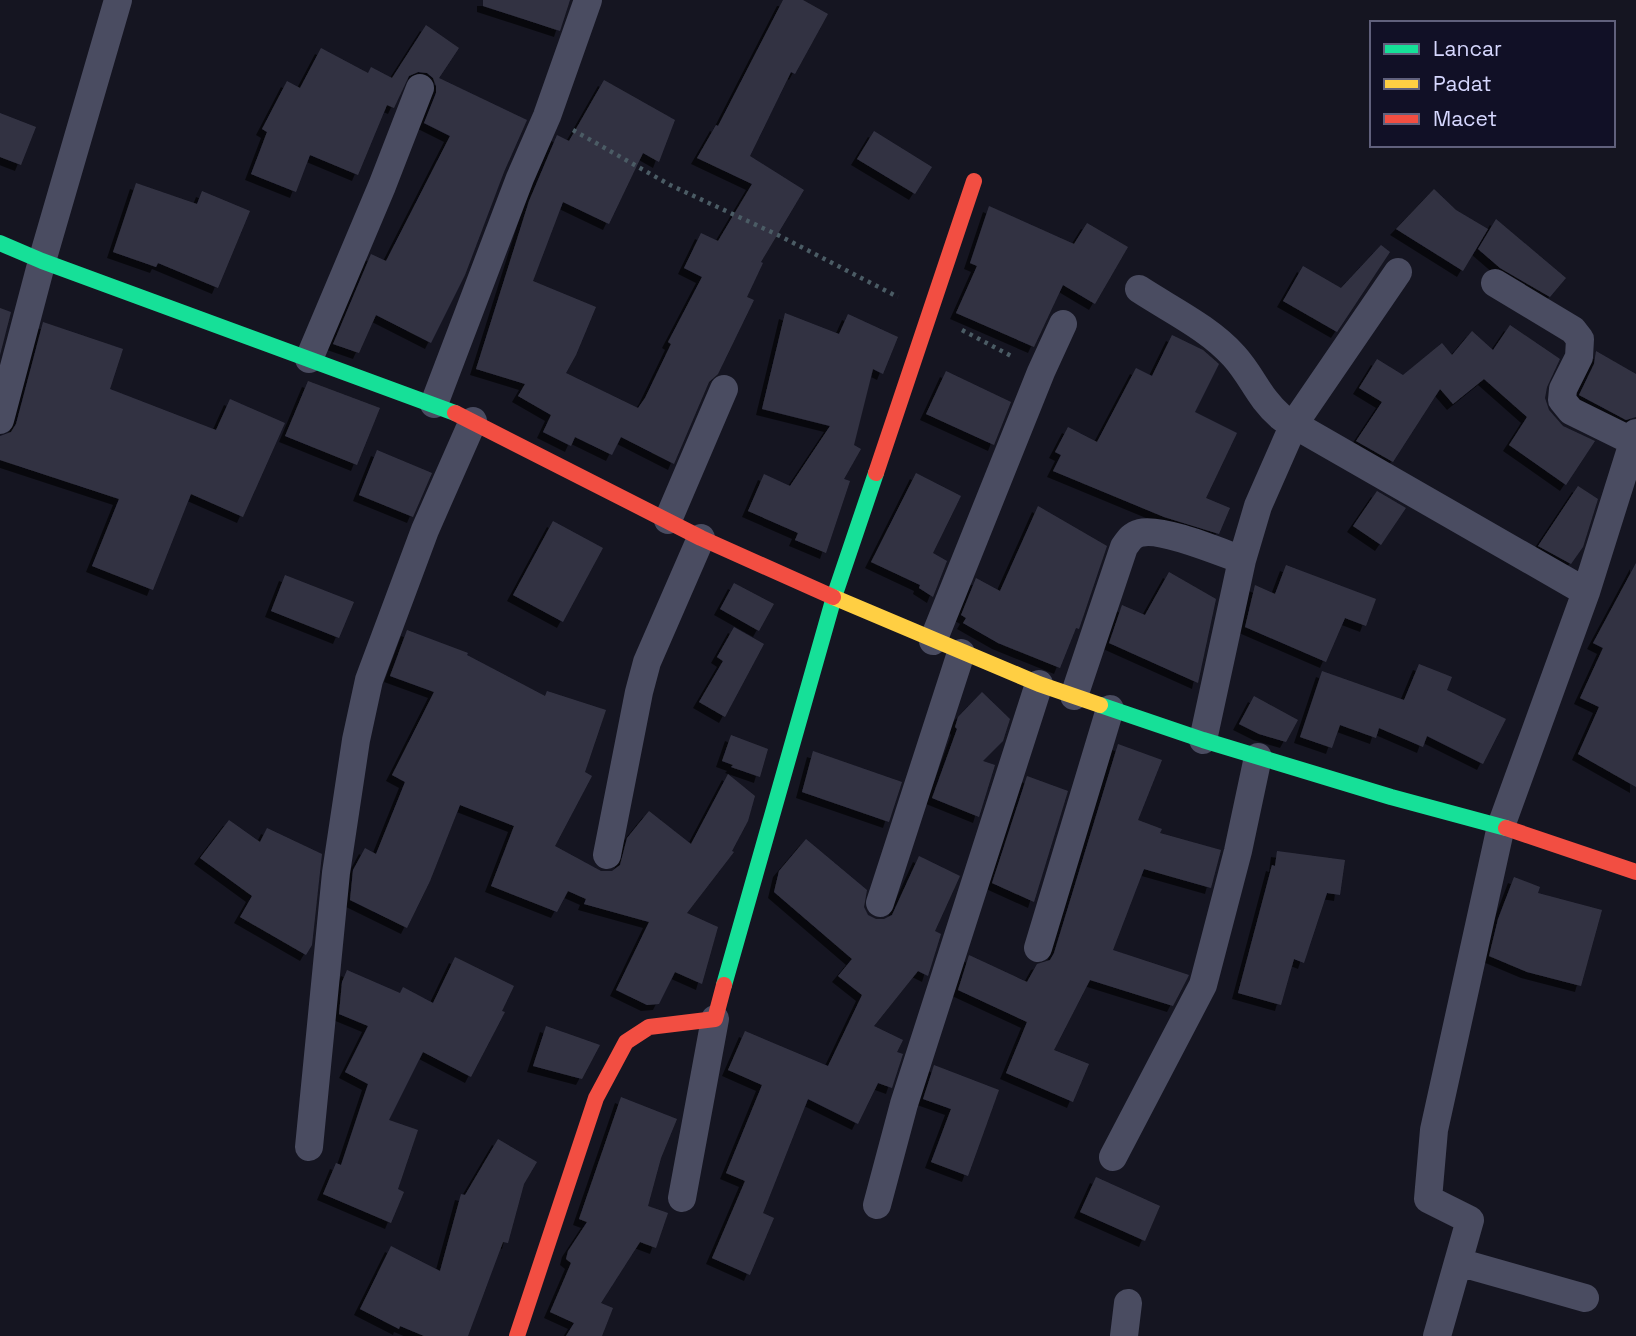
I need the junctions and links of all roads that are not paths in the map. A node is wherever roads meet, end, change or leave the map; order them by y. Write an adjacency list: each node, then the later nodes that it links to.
1 (118, 0): 6 (street)
2 (588, 0): 13 (street)
3 (420, 88): 11 (street)
4 (974, 181): 22 (street)
5 (0, 243): 6 (street)
6 (42, 261): 11 (street); 14 (street)
7 (1398, 272): 16 (street)
8 (1495, 283): 17 (street)
9 (1139, 289): 16 (street)
10 (1063, 324): 23 (street)
11 (309, 359): 13 (street)
12 (724, 390): 18 (street)
13 (433, 404): 15 (street)
14 (0, 420)
15 (473, 421): 18 (street); 36 (street)
16 (1294, 424): 20 (street); 21 (street)
17 (1635, 439): 21 (street)
18 (668, 520): 19 (street)
19 (701, 538): 22 (street); 31 (street)
20 (1242, 560): 26 (street); 28 (street)
21 (1586, 592): 30 (street)
22 (834, 597): 23 (street); 35 (street)
23 (933, 641): 24 (street)
24 (961, 653): 25 (street); 33 (street)
25 (1040, 684): 26 (street); 39 (street)
26 (1074, 696): 27 (street)
27 (1110, 709): 28 (street); 34 (street)
28 (1203, 740): 29 (street)
29 (1258, 757): 30 (street); 37 (street)
30 (1501, 826): 32 (street); 40 (street)
31 (607, 855)
32 (1636, 872)
33 (880, 903)
34 (1038, 948)
35 (715, 1019): 38 (street); 43 (street)
36 (309, 1147)
37 (1113, 1157)
38 (682, 1198)
39 (877, 1205)
40 (1458, 1262): 41 (street); 45 (street)
41 (1585, 1298)
42 (1128, 1303): 44 (street)
43 (517, 1336)
44 (1124, 1336)
45 (1437, 1336)

